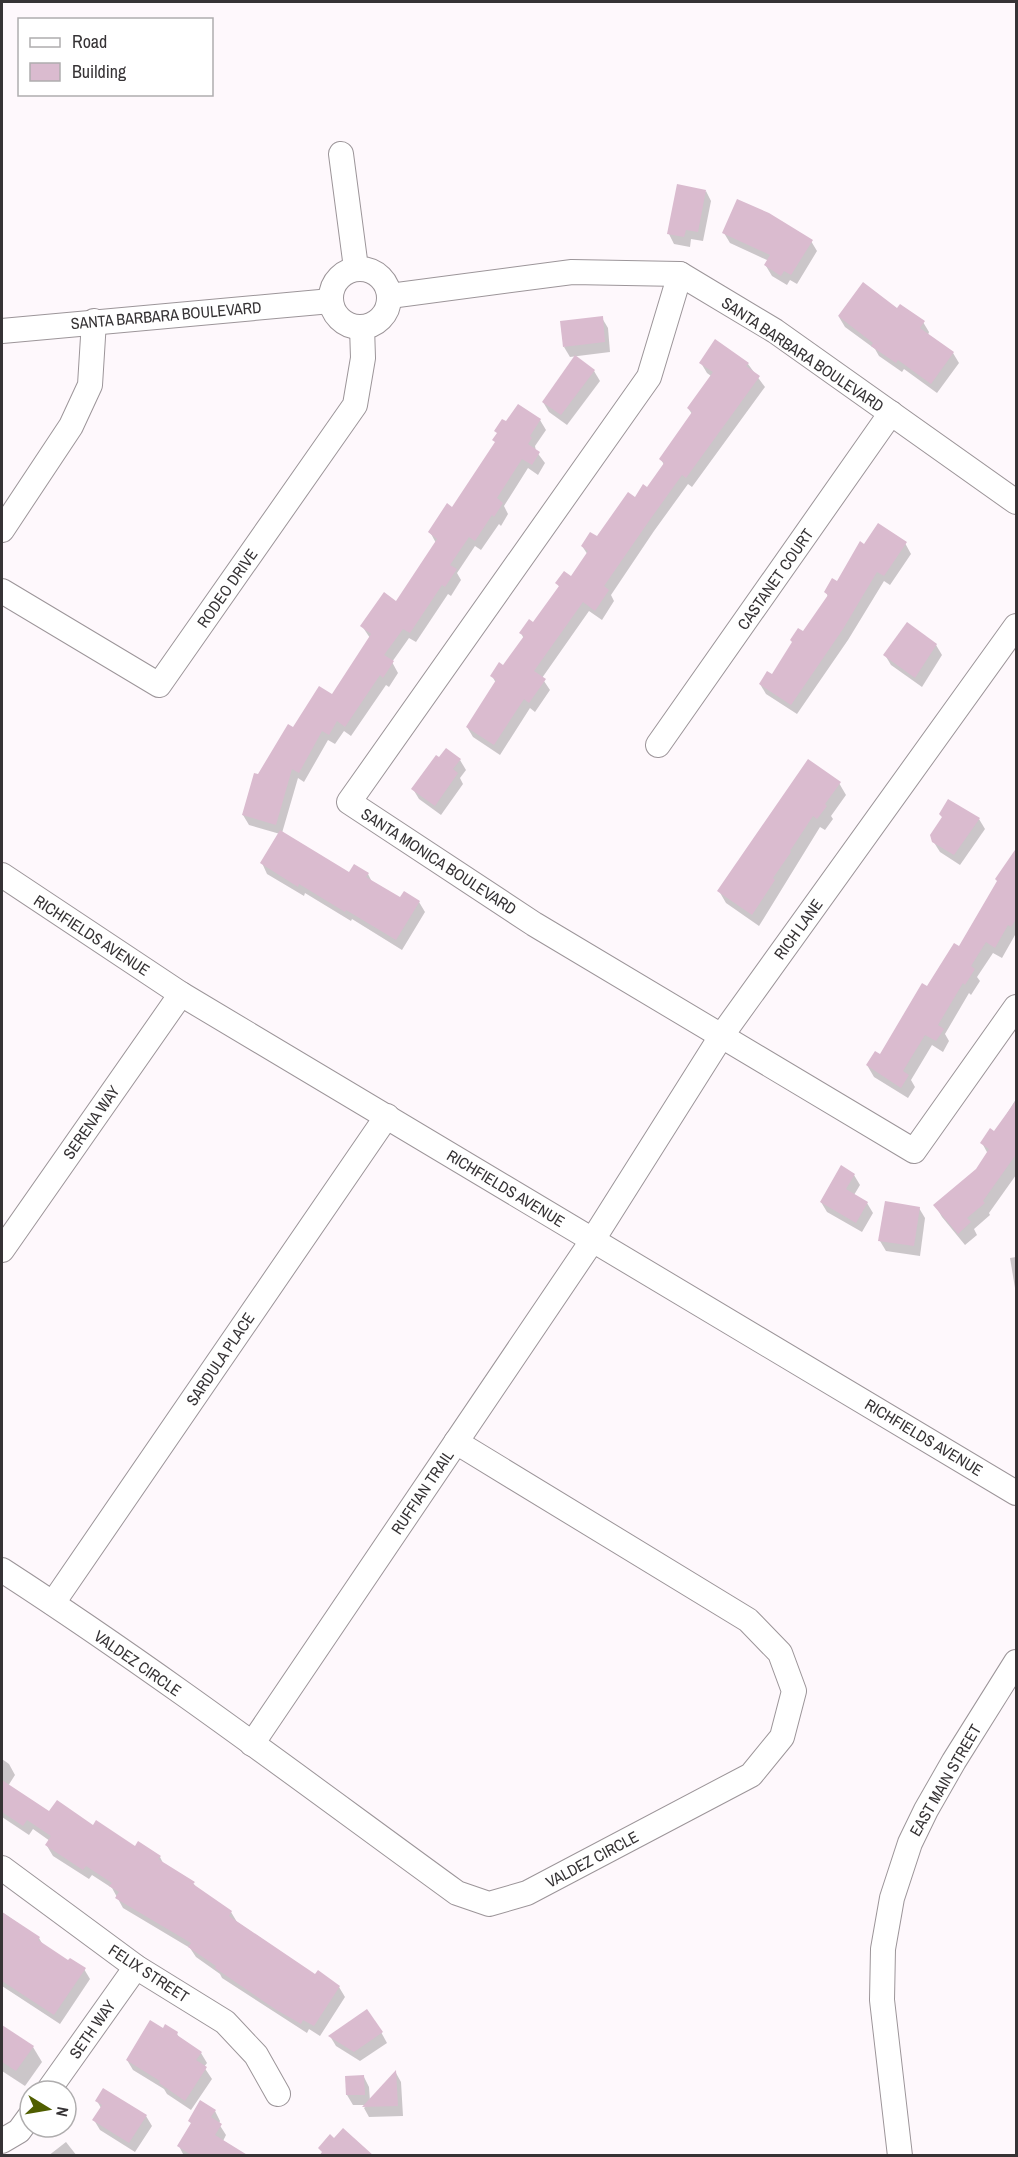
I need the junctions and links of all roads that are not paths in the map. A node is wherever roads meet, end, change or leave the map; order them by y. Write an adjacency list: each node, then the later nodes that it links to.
1 (341, 154): 2 (street)
2 (356, 268): 4 (street); 5 (street)
3 (680, 274): 4 (street, SANTA BARBARA BOULEVARD); 9 (street, SANTA BARBARA BOULEVARD); 18 (street, SANTA MONICA BOULEVARD)
4 (390, 296): 7 (street)
5 (331, 301): 6 (street, SANTA BARBARA BOULEVARD); 7 (street)
6 (94, 321): 8 (street, SANTA BARBARA BOULEVARD); 11 (street)
7 (362, 327): 12 (street, RODEO DRIVE)
8 (2, 331)
9 (891, 413): 10 (street, SANTA BARBARA BOULEVARD); 14 (street, CASTANET COURT)
10 (1017, 502)
11 (2, 530)
12 (2, 591)
13 (1017, 627): 18 (street, RICH LANE)
14 (658, 745)
15 (2, 875): 16 (street, RICHFIELDS AVENUE)
16 (182, 994): 19 (street, RICHFIELDS AVENUE); 21 (street, SERENA WAY)
17 (1017, 1007): 18 (street, SANTA MONICA BOULEVARD)
18 (722, 1035): 20 (street, RICH LANE)
19 (387, 1116): 20 (street, RICHFIELDS AVENUE); 25 (street, SARDULA PLACE)
20 (592, 1241): 22 (street, RUFFIAN TRAIL); 23 (street, RICHFIELDS AVENUE)
21 (2, 1250)
22 (456, 1442): 27 (street, RUFFIAN TRAIL); 27 (street, VALDEZ CIRCLE)
23 (1017, 1493)
24 (2, 1570): 25 (street, VALDEZ CIRCLE)
25 (53, 1603): 27 (street, VALDEZ CIRCLE)
26 (1017, 1662): 34 (street, EAST MAIN STREET)
27 (252, 1744)
28 (2, 1868): 29 (street, FELIX STREET)
29 (136, 1967): 30 (street, SETH WAY); 31 (street, FELIX STREET)
30 (57, 2079)
31 (278, 2094)
32 (18, 2133): 33 (street)
33 (2, 2141)
34 (900, 2156)

